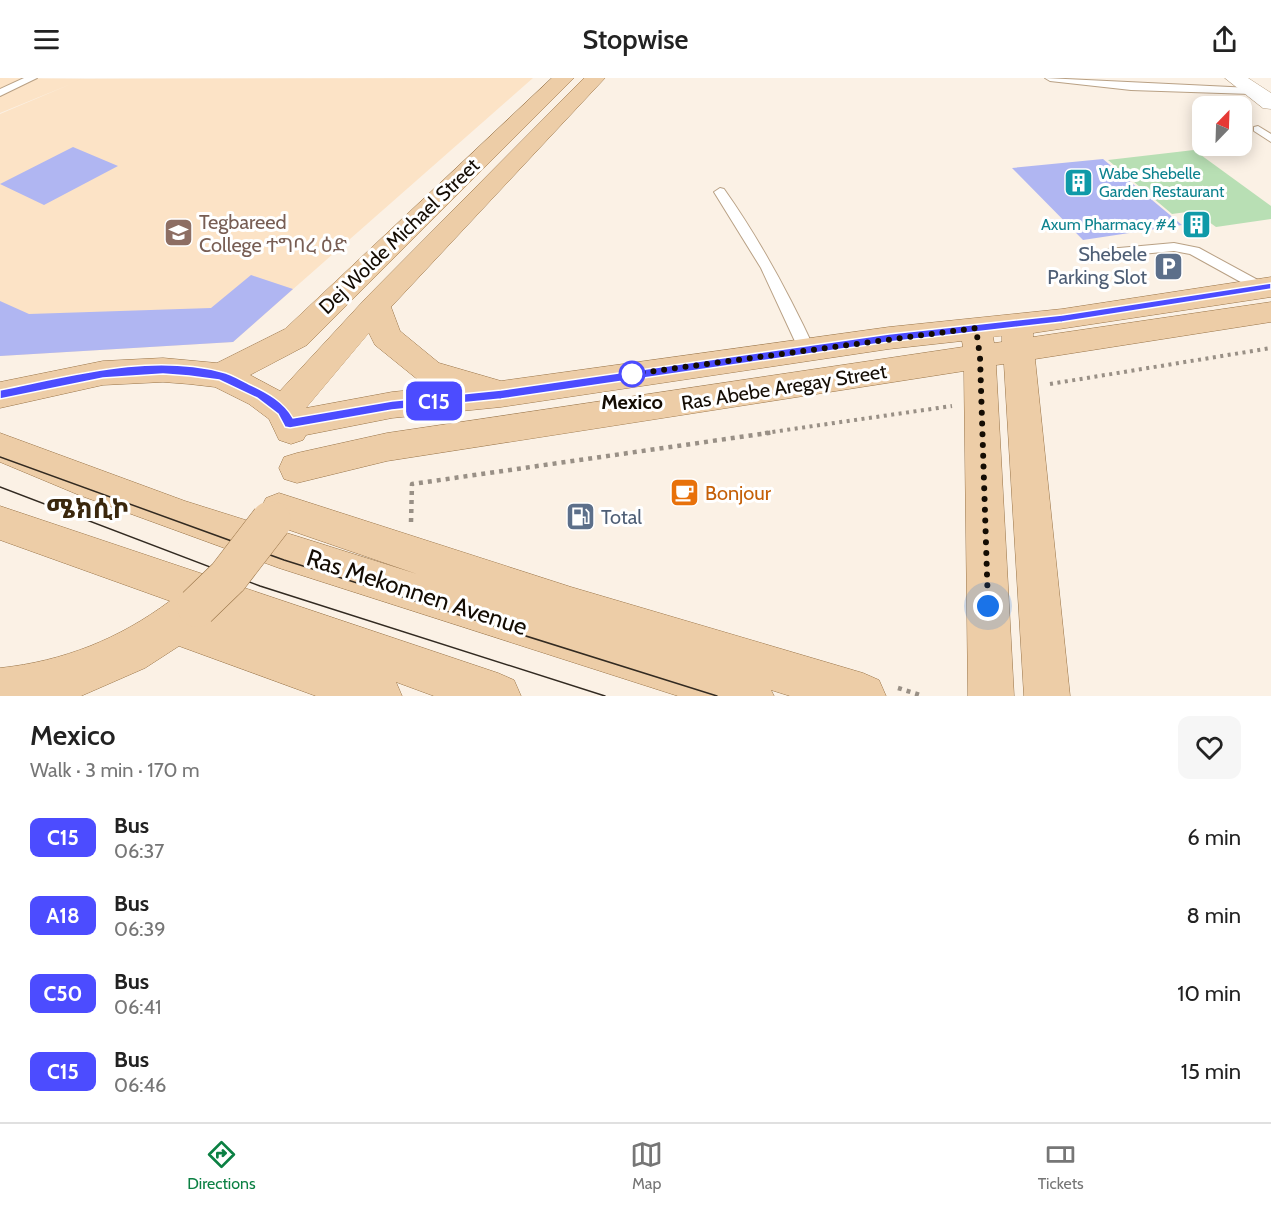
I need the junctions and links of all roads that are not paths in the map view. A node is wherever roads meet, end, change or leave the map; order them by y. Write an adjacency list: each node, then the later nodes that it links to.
1 (32, 78): 6 (lane)
2 (564, 78): 9 (main road, Dej Wolde Michael Street)
3 (595, 78): 11 (main road, Dej Wolde Michael Street)
4 (1050, 78): 5 (lane)
5 (1243, 84): 7 (street)
6 (0, 93)
7 (1271, 103)
8 (1258, 129): 10 (lane)
9 (500, 138): 11 (main road); 19 (main road, Dej Wolde Michael Street)
10 (1271, 139)
11 (531, 145): 15 (main road, Dej Wolde Michael Street)
12 (720, 192): 18 (lane)
13 (1108, 253): 14 (lane)
14 (1268, 296): 16 (main road, Ras Abebe Aregay Street)
15 (376, 305): 20 (main road); 22 (main road, Dej Wolde Michael Street)
16 (1018, 337): 17 (main road, Ras Abebe Aregay Street); 34 (main road)
17 (978, 342): 18 (main road, Ras Abebe Aregay Street); 24 (main road, Ras Abebe Aregay Street); 33 (main road)
18 (807, 350): 20 (main road, Ras Abebe Aregay Street)
19 (221, 376): 21 (main road); 22 (main road)
20 (501, 394): 22 (main road, Ras Abebe Aregay Street)
21 (0, 395)
22 (286, 417): 24 (main road)
23 (0, 447): 31 (main road, Ras Mekonnen Avenue)
24 (297, 468): 25 (main road)
25 (275, 515): 27 (main road, bridge); 32 (main road, Ras Mekonnen Avenue)
26 (14, 529): 30 (main road)
27 (186, 616): 28 (main road); 29 (main road)
28 (0, 692)
29 (379, 696)
30 (498, 696)
31 (751, 696)
32 (863, 696)
33 (991, 696)
34 (1047, 696)

